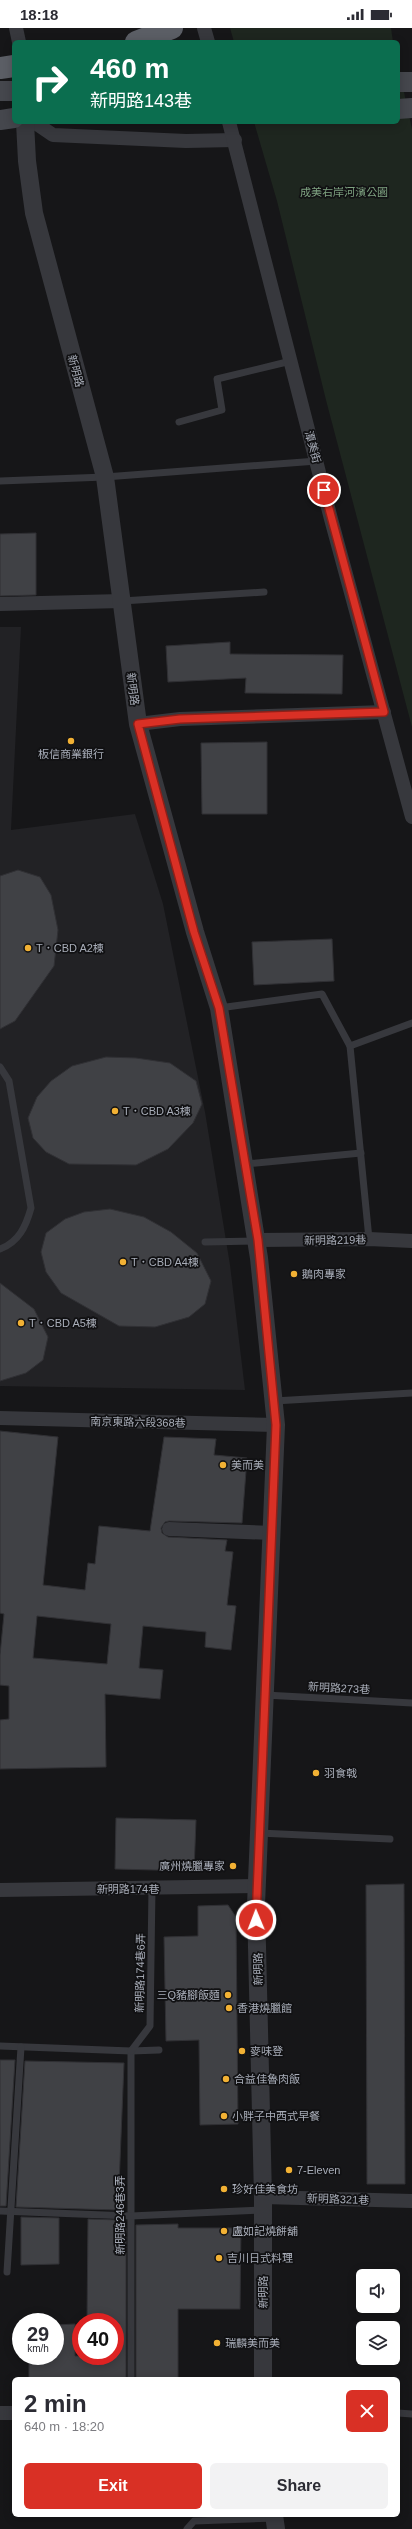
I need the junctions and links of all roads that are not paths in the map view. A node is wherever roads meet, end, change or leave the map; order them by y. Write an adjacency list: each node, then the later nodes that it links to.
1 (16, 28): 4 (street)
2 (172, 28): 5 (highway); 6 (highway)
3 (204, 28): 7 (street)
4 (19, 40)
5 (141, 40)
6 (145, 40)
7 (207, 40)
8 (400, 82): 9 (main road)
9 (412, 82)
10 (0, 91): 11 (main road)
11 (12, 91)
12 (412, 108): 13 (main road)
13 (400, 109)
14 (12, 118): 15 (main road)
15 (0, 120)
16 (26, 124): 23 (street, 新明路)
17 (37, 124): 19 (street)
18 (230, 124): 19 (street, 潭美街)
19 (235, 140): 20 (street, 潭美街)
20 (291, 361): 21 (lane); 22 (street, 潭美街)
21 (179, 422)
22 (317, 461): 23 (lane); 28 (street, 潭美街)
23 (105, 477): 24 (lane); 26 (street, 新明路)
24 (0, 481)
25 (264, 592): 26 (lane)
26 (122, 601): 27 (street); 29 (street, 新明路)
27 (0, 604)
28 (384, 712): 29 (street); 30 (street, 潭美街)
29 (138, 724): 31 (street, 新明路)
30 (412, 817)
31 (219, 1008): 33 (lane); 36 (street, 新明路)
32 (412, 1023): 33 (lane)
33 (350, 1046): 35 (lane)
34 (0, 1067): 41 (lane)
35 (361, 1153): 36 (lane); 37 (lane)
36 (245, 1164): 38 (street, 新明路)
37 (369, 1239): 38 (street, 新明路219巷); 39 (street, 新明路219巷)
38 (258, 1240): 40 (lane); 43 (street, 新明路)
39 (412, 1241)
40 (205, 1242)
41 (0, 1249)
42 (412, 1393): 43 (lane)
43 (274, 1401): 45 (street, 新明路)
44 (0, 1418): 45 (street, 南京東路六段368巷)
45 (276, 1425): 47 (street, 新明路)
46 (169, 1529): 47 (street)
47 (272, 1532): 48 (street, 新明路)
48 (265, 1695): 49 (lane, 新明路273巷); 50 (street, 新明路)
49 (412, 1703)
50 (259, 1833): 51 (lane); 52 (street, 新明路)
51 (390, 1839)
52 (256, 1886): 53 (street, 新明路174巷); 60 (street, 新明路)
53 (152, 1888): 54 (street, 新明路174巷); 58 (lane, 新明路174巷6弄)
54 (0, 1890)
55 (0, 2046): 56 (lane)
56 (21, 2047): 58 (lane); 62 (lane)
57 (159, 2050): 58 (lane)
58 (131, 2051): 63 (lane, 新明路246巷3弄)
59 (412, 2201): 60 (street, 新明路321巷)
60 (263, 2203): 63 (lane); 66 (street, 新明路)
61 (0, 2212): 62 (lane)
62 (11, 2212): 63 (lane); 64 (lane)
63 (131, 2216): 65 (lane, 新明路246巷3弄)
64 (7, 2272)
65 (131, 2377)
66 (263, 2377)
67 (0, 2413): 68 (street)
68 (12, 2413)
69 (400, 2413): 70 (lane)
70 (412, 2414)
71 (275, 2521): 72 (lane)
72 (187, 2529)

